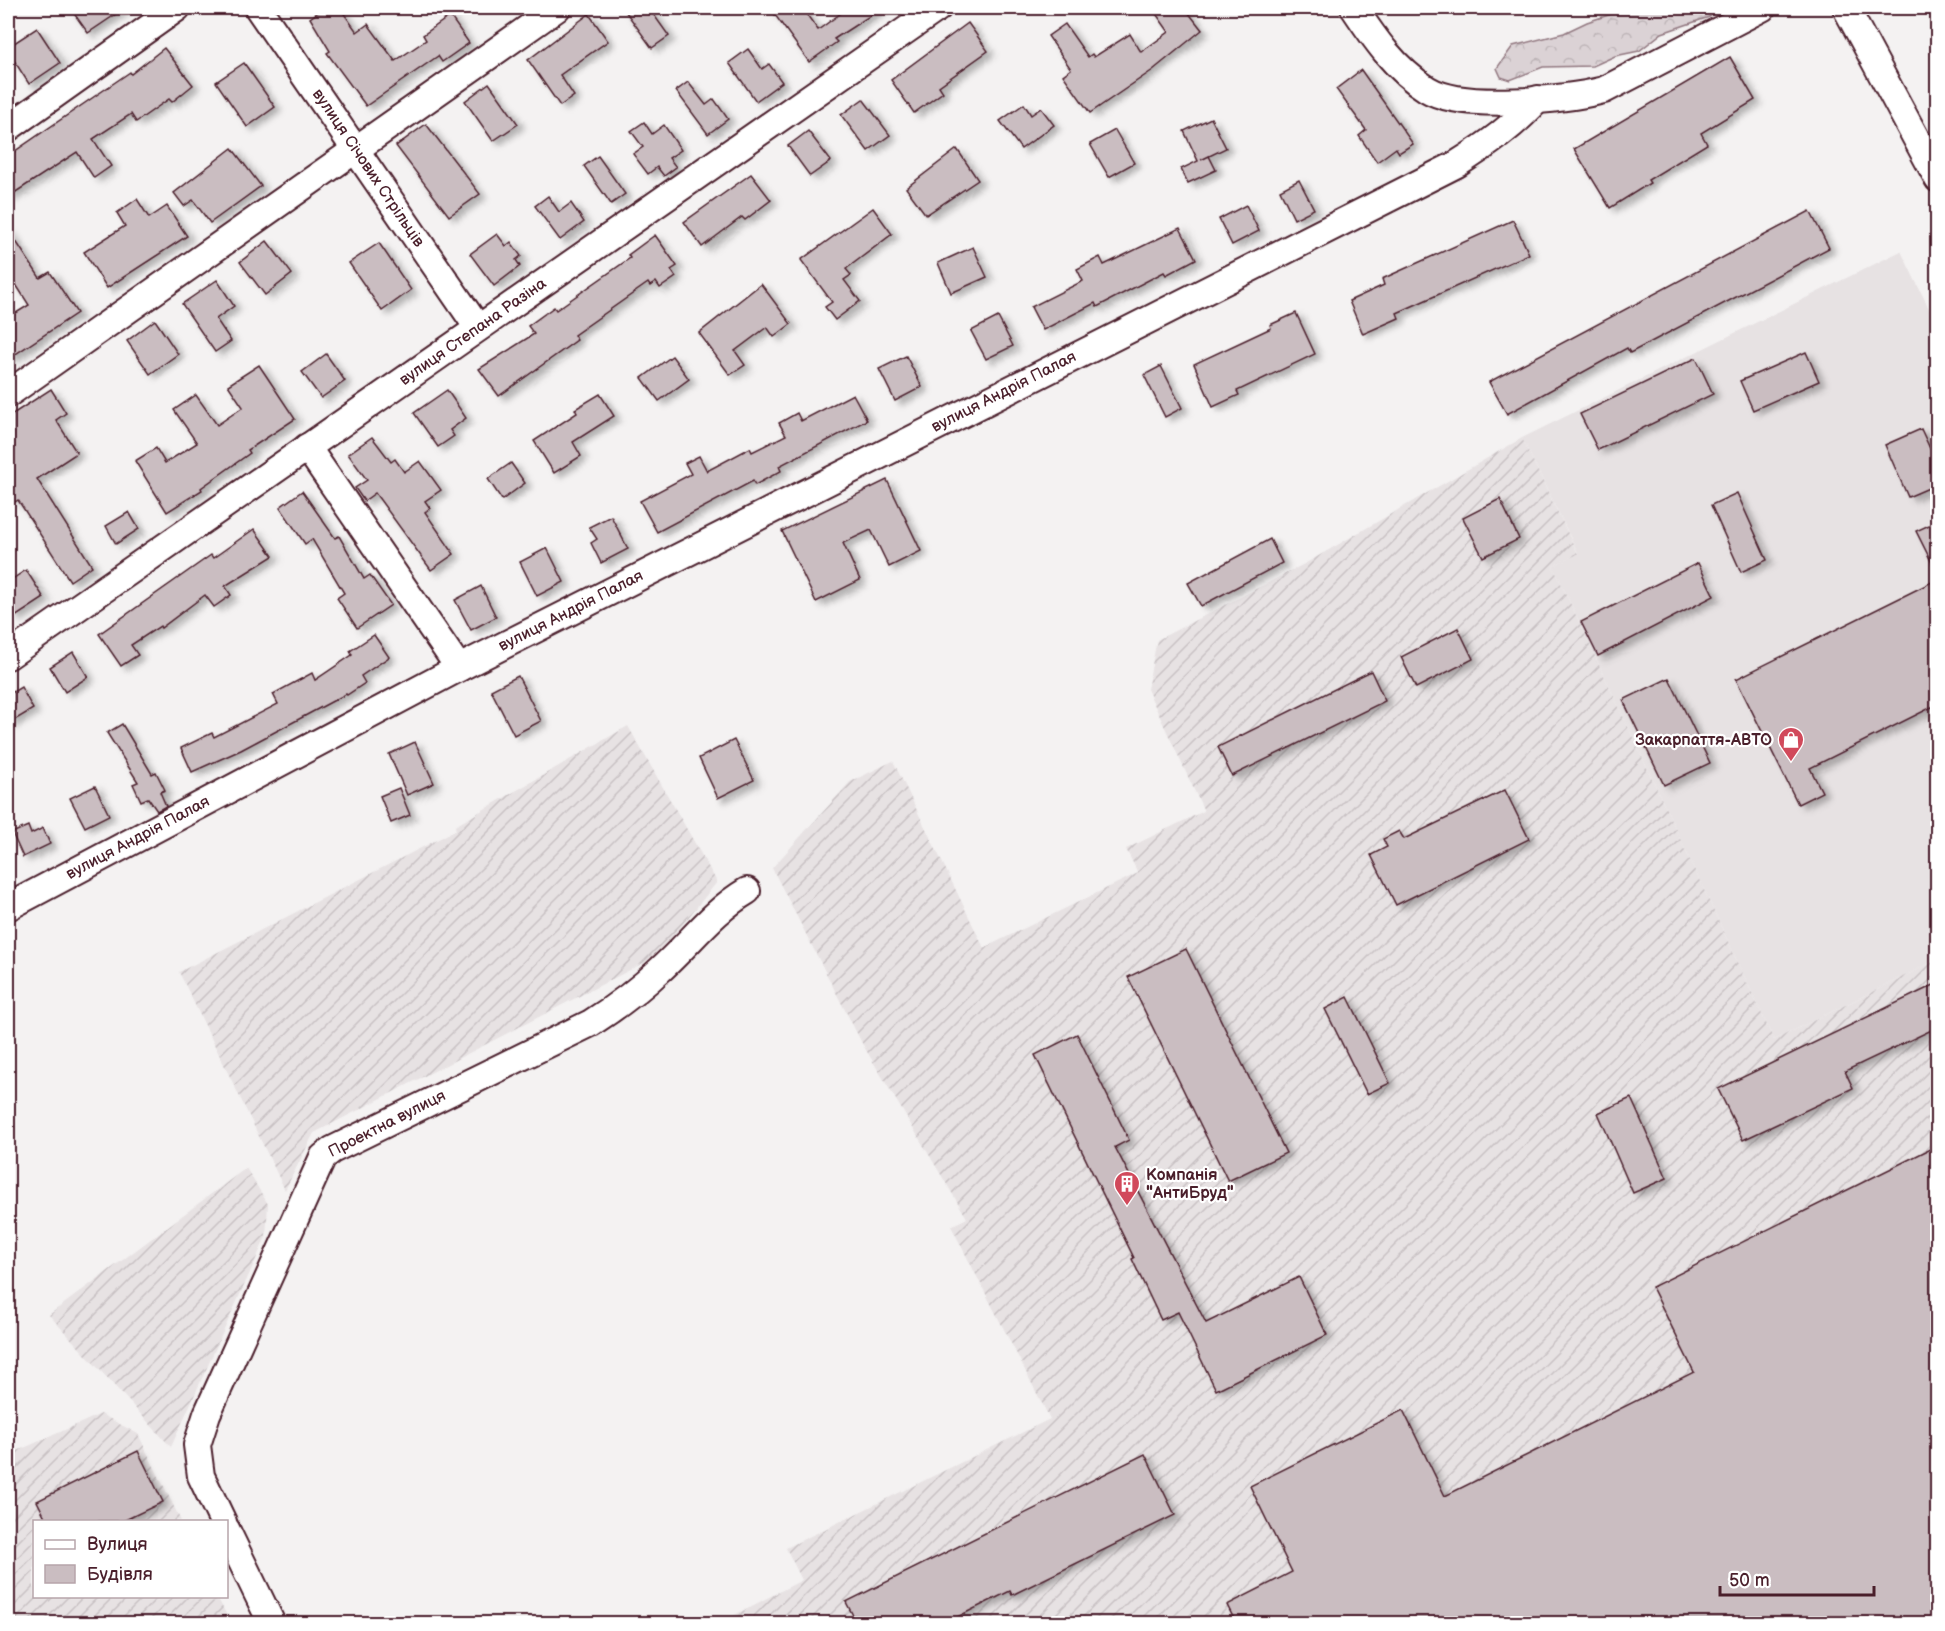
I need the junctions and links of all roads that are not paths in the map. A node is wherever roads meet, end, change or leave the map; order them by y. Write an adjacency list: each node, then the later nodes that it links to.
1 (177, 8): 9 (street)
2 (258, 8): 10 (street, вулиця Січових Стрільців)
3 (558, 8): 10 (street)
4 (938, 8): 12 (street, вулиця Степана Разіна)
5 (1354, 8): 8 (street)
6 (1762, 8): 8 (street)
7 (1846, 8): 11 (street)
8 (1538, 99): 16 (street, вулиця Андрія Палая)
9 (8, 128)
10 (354, 149): 12 (street, вулиця Січових Стрільців); 13 (street)
11 (1938, 179)
12 (478, 328): 14 (street, вулиця Степана Разіна)
13 (8, 394)
14 (307, 447): 15 (street, вулиця Степана Разіна); 16 (street)
15 (8, 656)
16 (459, 668): 18 (street, вулиця Андрія Палая)
17 (747, 891): 19 (street, Проектна вулиця)
18 (8, 907)
19 (223, 1520)
20 (228, 1533): 21 (street)
21 (272, 1623)

